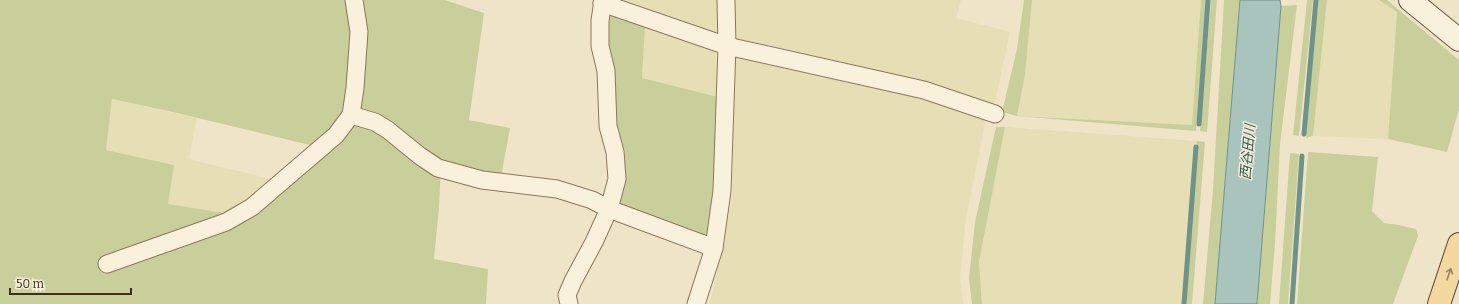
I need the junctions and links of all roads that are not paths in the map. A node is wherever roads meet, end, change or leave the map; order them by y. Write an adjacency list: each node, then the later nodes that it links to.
1 (354, 0): 8 (street)
2 (726, 0): 6 (street)
3 (1410, 0): 5 (street)
4 (602, 1): 6 (street); 9 (street)
5 (1459, 40)
6 (727, 46): 7 (street); 11 (street)
7 (995, 114)
8 (351, 115): 9 (street); 12 (street)
9 (609, 209): 11 (street); 13 (street)
10 (1459, 244): 15 (main road, one-way to 10)
11 (714, 248): 14 (street)
12 (107, 264)
13 (569, 304)
14 (696, 304)
15 (1438, 304)

